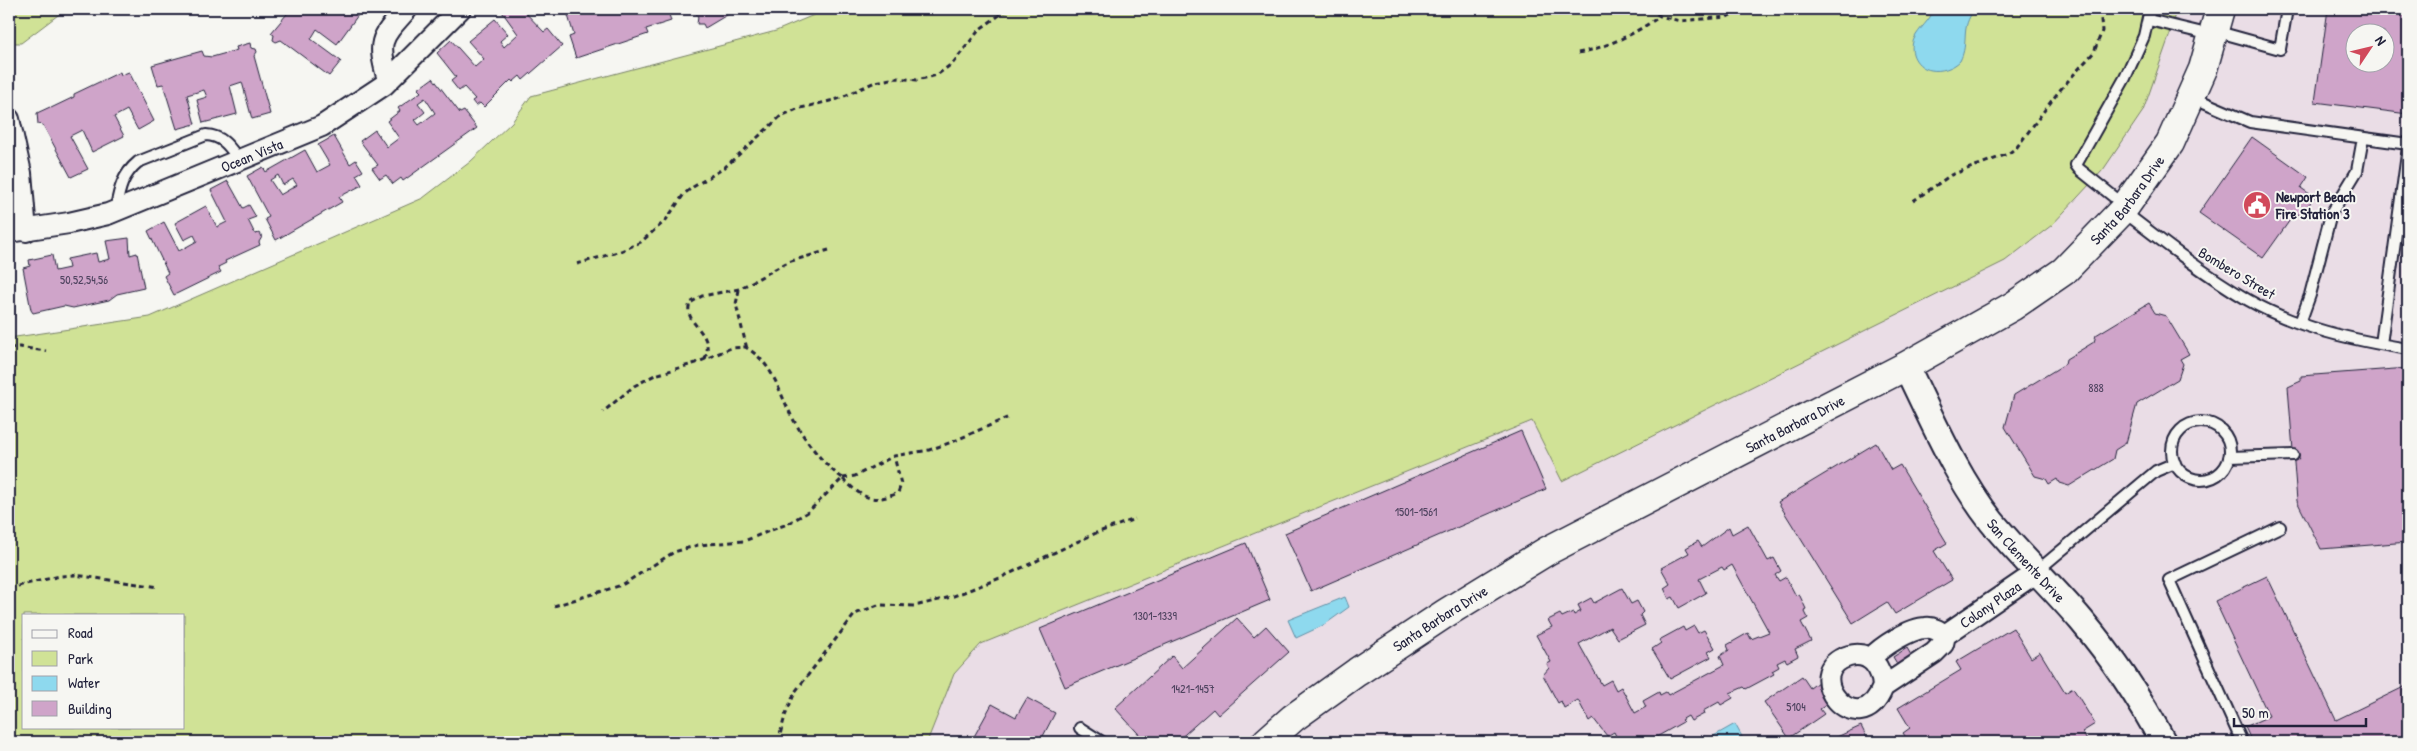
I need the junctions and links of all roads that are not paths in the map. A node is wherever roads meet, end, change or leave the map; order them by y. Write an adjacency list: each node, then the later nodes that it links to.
1 (407, 9): 7 (street)
2 (460, 9): 7 (street, Ocean Vista)
3 (2150, 9): 5 (lane)
4 (2287, 9): 6 (lane)
5 (2149, 20): 6 (lane); 13 (lane, Bombero Street)
6 (2215, 25): 8 (main road, Santa Barbara Drive)
7 (388, 80): 12 (street, Ocean Vista)
8 (2191, 96): 10 (lane); 13 (main road, Santa Barbara Drive)
9 (9, 119): 15 (street)
10 (2363, 138): 11 (lane); 16 (lane)
11 (2408, 146): 17 (lane)
12 (240, 161): 14 (street, Ocean Vista); 14 (lane)
13 (2124, 209): 16 (lane, Bombero Street); 19 (main road, Santa Barbara Drive)
14 (115, 212): 15 (street, Ocean Vista)
15 (18, 231)
16 (2300, 324): 17 (lane, Bombero Street)
17 (2381, 344): 18 (lane, Bombero Street)
18 (2408, 349)
19 (1906, 366): 24 (street, San Clemente Drive); 31 (main road, Santa Barbara Drive)
20 (2293, 455): 21 (lane)
21 (2230, 457): 22 (lane); 22 (lane)
22 (2175, 463): 24 (lane)
23 (2280, 527): 29 (lane)
24 (2036, 572): 25 (street, Colony Plaza); 32 (street, San Clemente Drive)
25 (1945, 635): 26 (street, Colony Plaza); 27 (street, Colony Plaza)
26 (1870, 659): 27 (street); 27 (street, Colony Plaza)
27 (1883, 687)
28 (1080, 728): 30 (lane)
29 (2237, 741)
30 (1102, 742)
31 (1266, 742)
32 (2163, 742)

